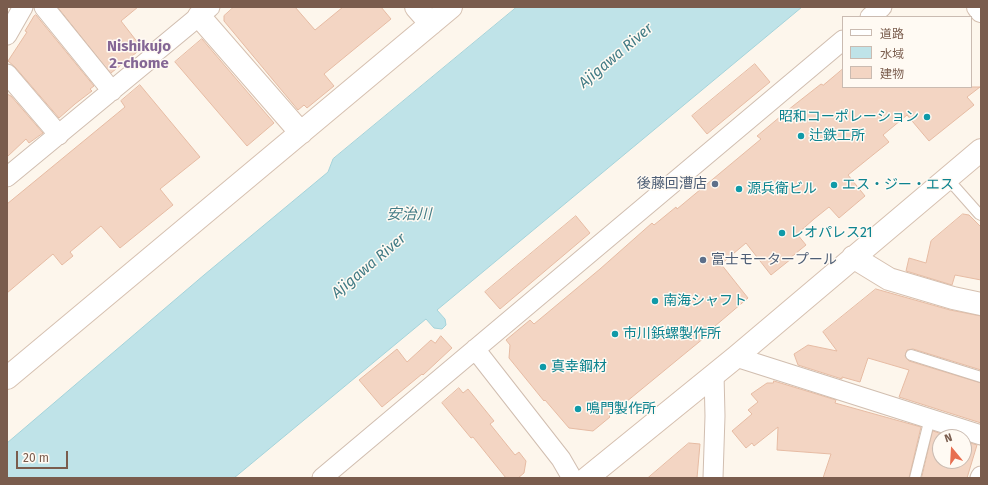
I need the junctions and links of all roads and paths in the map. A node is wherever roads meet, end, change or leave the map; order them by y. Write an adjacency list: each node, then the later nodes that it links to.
1 (23, 7): 11 (street)
2 (44, 7): 14 (street)
3 (416, 7): 10 (street)
4 (451, 7): 10 (street)
5 (882, 7): 9 (street)
6 (978, 7): 8 (street)
7 (200, 10): 14 (street); 15 (street)
8 (981, 11)
9 (871, 16)
10 (431, 24): 15 (street)
11 (7, 35)
12 (842, 41): 23 (street)
13 (7, 74): 16 (street)
14 (112, 91): 16 (street)
15 (301, 134): 27 (street)
16 (59, 135): 18 (street)
17 (981, 150): 19 (street)
18 (7, 177)
19 (948, 179): 20 (lane); 21 (street)
20 (981, 215)
21 (853, 257): 22 (street); 25 (street)
22 (981, 304)
23 (475, 349): 31 (street); 32 (street)
24 (911, 355): 28 (lane)
25 (736, 357): 26 (street); 29 (street)
26 (714, 374): 33 (street); 34 (street)
27 (7, 378)
28 (981, 378)
29 (930, 418): 30 (street); 35 (lane)
30 (981, 435)
31 (322, 478)
32 (572, 478)
33 (587, 478)
34 (713, 478)
35 (915, 478)

